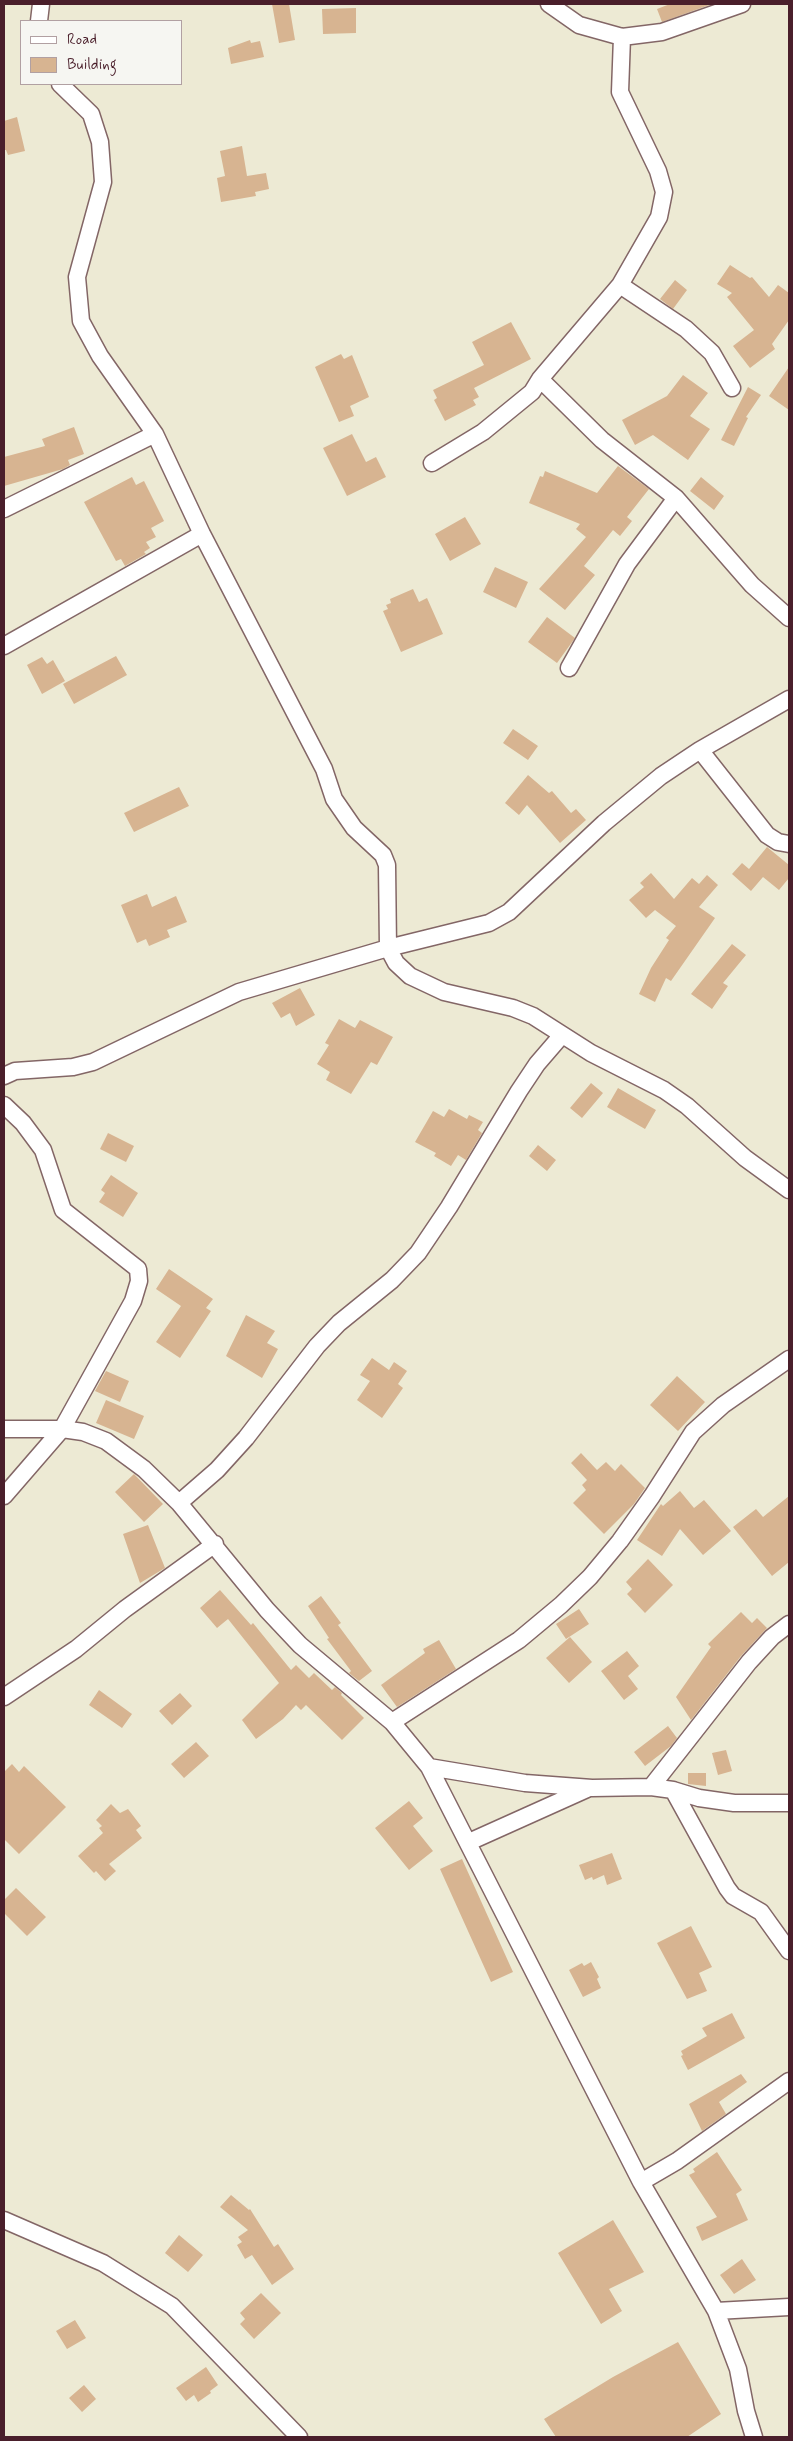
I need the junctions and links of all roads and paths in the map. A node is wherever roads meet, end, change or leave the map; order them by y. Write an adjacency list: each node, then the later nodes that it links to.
1 (41, 4): 4 (street)
2 (549, 4): 5 (street)
3 (742, 4): 5 (street)
4 (39, 20)
5 (622, 37): 7 (street)
6 (61, 85): 10 (street)
7 (620, 285): 8 (street); 9 (street)
8 (540, 379): 11 (street); 12 (street)
9 (732, 388)
10 (155, 434): 13 (street); 14 (street)
11 (432, 463)
12 (676, 498): 15 (street); 17 (street)
13 (4, 509)
14 (202, 534): 16 (street); 21 (street)
15 (789, 618)
16 (4, 646)
17 (569, 668)
18 (789, 699): 19 (street)
19 (700, 750): 20 (street); 21 (street)
20 (789, 844)
21 (388, 948): 22 (street); 23 (street)
22 (562, 1035): 25 (street); 30 (street)
23 (4, 1076)
24 (4, 1105): 28 (street)
25 (789, 1190)
26 (789, 1359): 34 (street)
27 (4, 1429): 28 (street)
28 (62, 1429): 29 (street); 30 (street)
29 (4, 1496)
30 (179, 1503): 31 (street)
31 (215, 1544): 33 (street); 34 (street)
32 (789, 1624): 36 (street)
33 (4, 1697)
34 (392, 1722): 35 (street)
35 (429, 1767): 37 (street); 40 (street)
36 (651, 1787): 37 (street); 38 (street)
37 (592, 1788): 40 (street)
38 (673, 1790): 39 (street); 41 (street)
39 (789, 1803)
40 (468, 1842): 43 (street)
41 (789, 1951)
42 (789, 2082): 43 (street)
43 (641, 2182): 46 (street)
44 (4, 2220): 47 (street)
45 (789, 2308): 46 (street)
46 (716, 2311): 48 (street)
47 (300, 2437)
48 (754, 2437)

